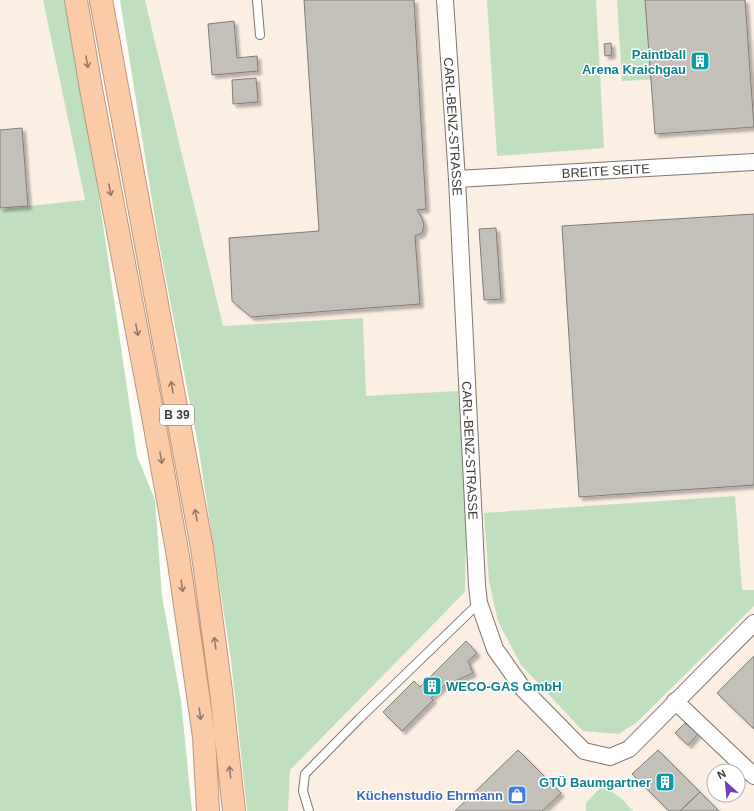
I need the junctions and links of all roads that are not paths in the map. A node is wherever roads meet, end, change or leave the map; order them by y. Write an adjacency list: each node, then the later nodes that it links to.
1 (76, 0): 12 (highway, B 39, one-way to 12)
2 (101, 0): 13 (highway, B 39, one-way to 2)
3 (257, 0): 5 (lane)
4 (445, 0): 7 (street, CARL-BENZ-STRASSE)
5 (260, 35)
6 (754, 162): 7 (street, BREITE SEITE)
7 (457, 180): 8 (street, CARL-BENZ-STRASSE)
8 (479, 603): 10 (street, CARL-BENZ-STRASSE); 14 (lane)
9 (754, 622): 10 (street, CARL-BENZ-STRASSE)
10 (676, 702): 11 (street)
11 (754, 776)
12 (208, 811)
13 (234, 811)
14 (309, 811)

